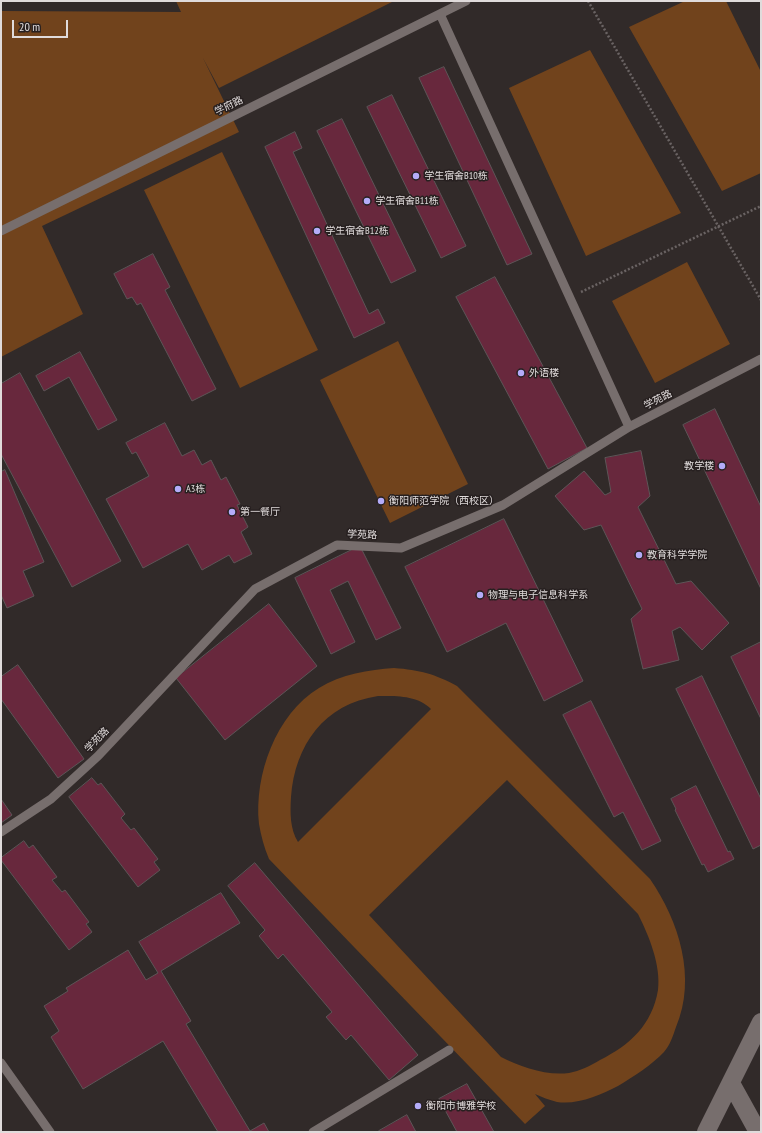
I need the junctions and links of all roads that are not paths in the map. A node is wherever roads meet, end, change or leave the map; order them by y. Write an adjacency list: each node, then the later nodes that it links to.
1 (466, 1): 2 (lane, 学府路)
2 (440, 14): 3 (lane, 学府路); 5 (lane)
3 (1, 231)
4 (761, 359): 5 (lane, 学苑路)
5 (629, 427): 6 (lane, 学苑路)
6 (1, 832)
7 (761, 1022): 10 (street)
8 (449, 1050): 12 (lane)
9 (1, 1063): 11 (lane)
10 (731, 1083): 13 (street); 14 (street)
11 (50, 1132)
12 (313, 1132)
13 (706, 1132)
14 (758, 1132)

